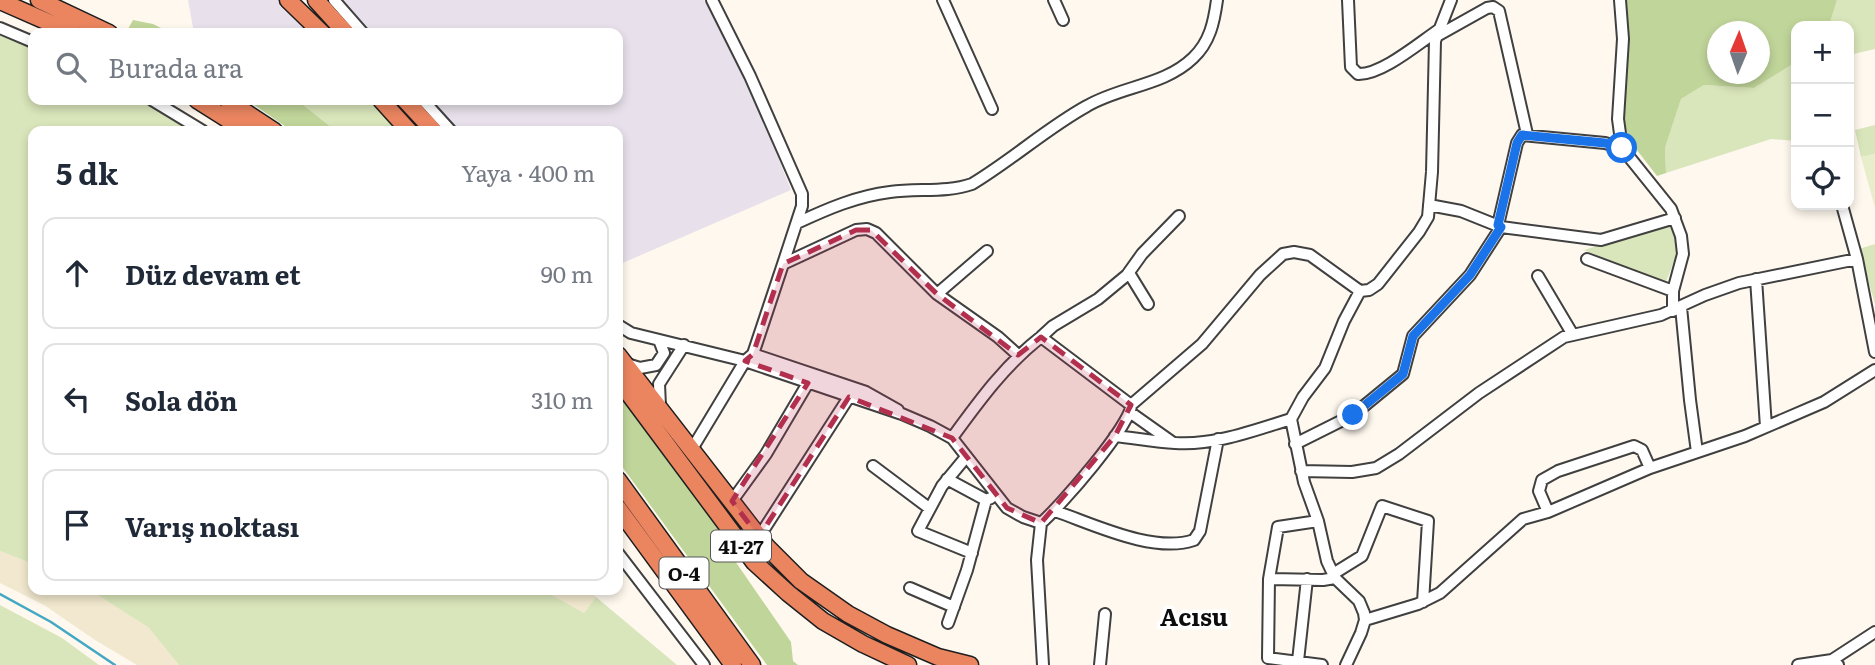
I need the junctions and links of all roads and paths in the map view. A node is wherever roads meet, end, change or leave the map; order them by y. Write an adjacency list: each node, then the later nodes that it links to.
1 (39, 0): 15 (highway)
2 (288, 0): 16 (highway)
3 (316, 0): 17 (highway)
4 (334, 0): 18 (street)
5 (712, 0): 41 (street)
6 (943, 0): 28 (street)
7 (1054, 0): 13 (street)
8 (1217, 0): 41 (street)
9 (1348, 0): 20 (street)
10 (1451, 0): 20 (street)
11 (1620, 0): 36 (street)
12 (0, 1): 14 (highway)
13 (1063, 20)
14 (62, 28)
15 (98, 28)
16 (317, 28)
17 (341, 28)
18 (359, 28)
19 (0, 29): 21 (street)
20 (1439, 33): 35 (street); 37 (street)
21 (28, 40)
22 (160, 105): 29 (street)
23 (205, 105): 30 (highway)
24 (235, 105): 31 (highway)
25 (385, 105): 32 (highway)
26 (410, 105): 33 (highway)
27 (428, 105): 34 (street)
28 (992, 109)
29 (195, 126)
30 (238, 126)
31 (266, 126)
32 (404, 126)
33 (429, 126)
34 (446, 126)
35 (1527, 134): 36 (street); 42 (street)
36 (1622, 148): 40 (street)
37 (1429, 205): 42 (street); 50 (street)
38 (1843, 210): 45 (street)
39 (1179, 216): 47 (street)
40 (1675, 218): 42 (street); 51 (street)
41 (797, 223): 46 (street)
42 (1499, 226): 78 (street)
43 (987, 251): 52 (street)
44 (1587, 259): 51 (street)
45 (1857, 259): 49 (street); 60 (street)
46 (783, 264): 52 (street); 62 (street)
47 (1129, 272): 53 (street); 57 (street)
48 (1538, 276): 56 (street)
49 (1756, 279): 54 (street); 73 (street)
50 (1360, 291): 70 (street); 72 (street)
51 (1673, 291): 54 (street)
52 (937, 294): 61 (street)
53 (1148, 304)
54 (1677, 309): 56 (street); 80 (street)
55 (623, 329): 58 (street)
56 (1573, 335): 84 (street)
57 (1041, 337): 61 (street); 70 (street)
58 (660, 340): 59 (street); 63 (street)
59 (684, 345): 62 (street); 69 (street)
60 (1875, 352)
61 (1018, 355): 75 (street)
62 (749, 358): 66 (street); 71 (street); 79 (street)
63 (623, 360)
64 (623, 362): 69 (highway)
65 (1875, 369): 73 (street)
66 (808, 383): 68 (street); 88 (street)
67 (623, 386): 113 (highway, 41-27)
68 (849, 397): 71 (street); 95 (street)
69 (660, 408): 79 (highway)
70 (1131, 409): 74 (street); 77 (street)
71 (902, 414): 75 (street)
72 (1291, 419): 76 (street); 78 (street)
73 (1766, 427): 80 (street)
74 (1115, 436): 77 (street); 90 (street)
75 (952, 438): 81 (street)
76 (1218, 439): 77 (street); 90 (street)
77 (1174, 443)
78 (1295, 444): 84 (street)
79 (692, 449): 88 (highway)
80 (1697, 452): 83 (street)
81 (966, 457): 85 (street); 87 (street)
82 (873, 466): 89 (street)
83 (1650, 468): 91 (street); 91 (street)
84 (1301, 471): 93 (street)
85 (947, 478): 87 (street); 89 (street)
86 (623, 487): 112 (highway, O-4)
87 (991, 498): 94 (street); 96 (street)
88 (732, 501): 95 (highway)
89 (929, 508): 96 (street)
90 (1055, 511): 94 (street)
91 (1548, 512): 102 (street)
92 (623, 515): 111 (highway, O-4)
93 (1318, 521): 98 (street); 99 (street)
94 (1041, 523): 115 (street)
95 (760, 537): 114 (highway)
96 (972, 552): 103 (street)
97 (623, 559): 110 (street)
98 (1334, 576): 100 (street); 102 (street); 105 (street)
99 (1269, 579): 100 (street); 108 (street)
100 (1307, 579): 108 (street)
101 (910, 588): 103 (street)
102 (1423, 602): 105 (street)
103 (954, 607): 106 (street)
104 (1105, 614): 116 (street)
105 (1365, 620): 118 (street)
106 (948, 623)
107 (1875, 632): 109 (street)
108 (1291, 662): 117 (street)
109 (1835, 663): 119 (street)
110 (704, 665)
111 (733, 665)
112 (752, 665)
113 (908, 665)
114 (970, 665)
115 (1043, 665)
116 (1100, 665)
117 (1322, 665)
118 (1346, 665)
119 (1798, 665)

